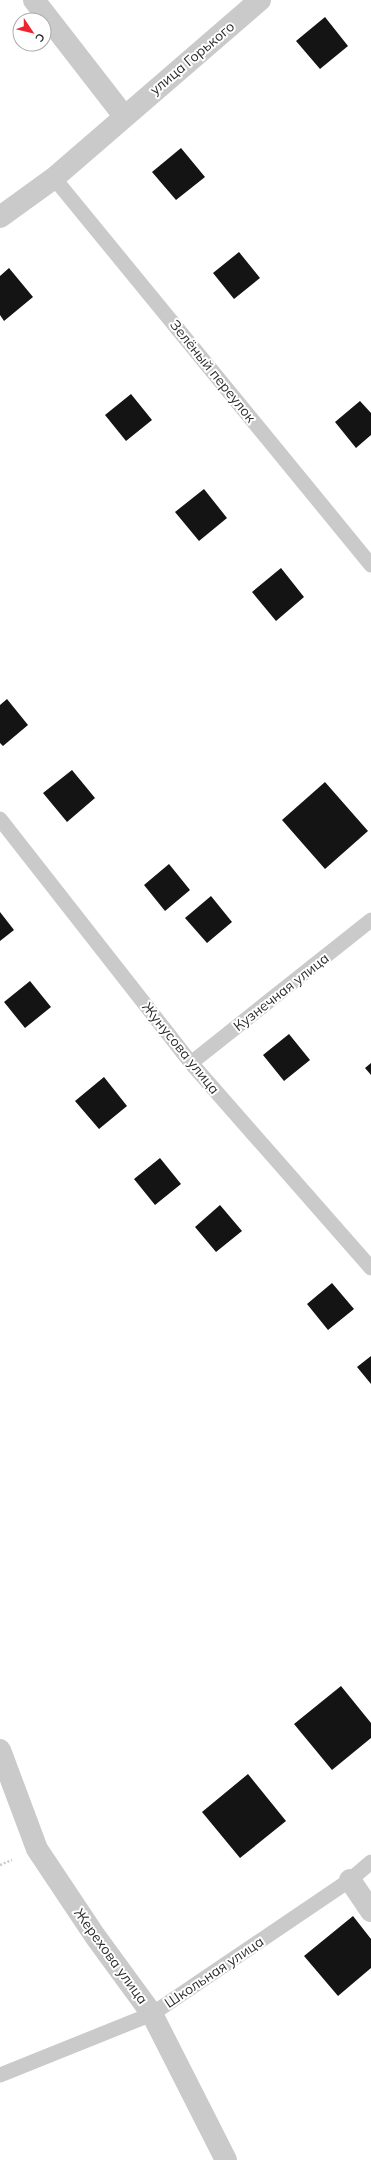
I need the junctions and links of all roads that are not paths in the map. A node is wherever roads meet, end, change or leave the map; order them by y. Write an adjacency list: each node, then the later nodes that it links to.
1 (34, 0): 3 (street)
2 (260, 0): 3 (street, улица Горького)
3 (124, 116): 4 (street, улица Горького)
4 (54, 178): 5 (street, улица Горького); 6 (lane, Зелёный переулок)
5 (0, 217)
6 (371, 565)
7 (0, 819): 9 (lane, Жунусова улица)
8 (371, 920): 9 (lane, Кузнечная улица)
9 (191, 1063): 10 (lane, Жунусова улица)
10 (371, 1268)
11 (0, 1750): 15 (street, Жерехова улица)
12 (371, 1862): 13 (lane, Школьная улица)
13 (350, 1880): 14 (street); 15 (lane, Школьная улица)
14 (371, 1911)
15 (152, 2014): 16 (lane, Школьная улица); 17 (street, Жерехова улица)
16 (0, 2075)
17 (226, 2160)

